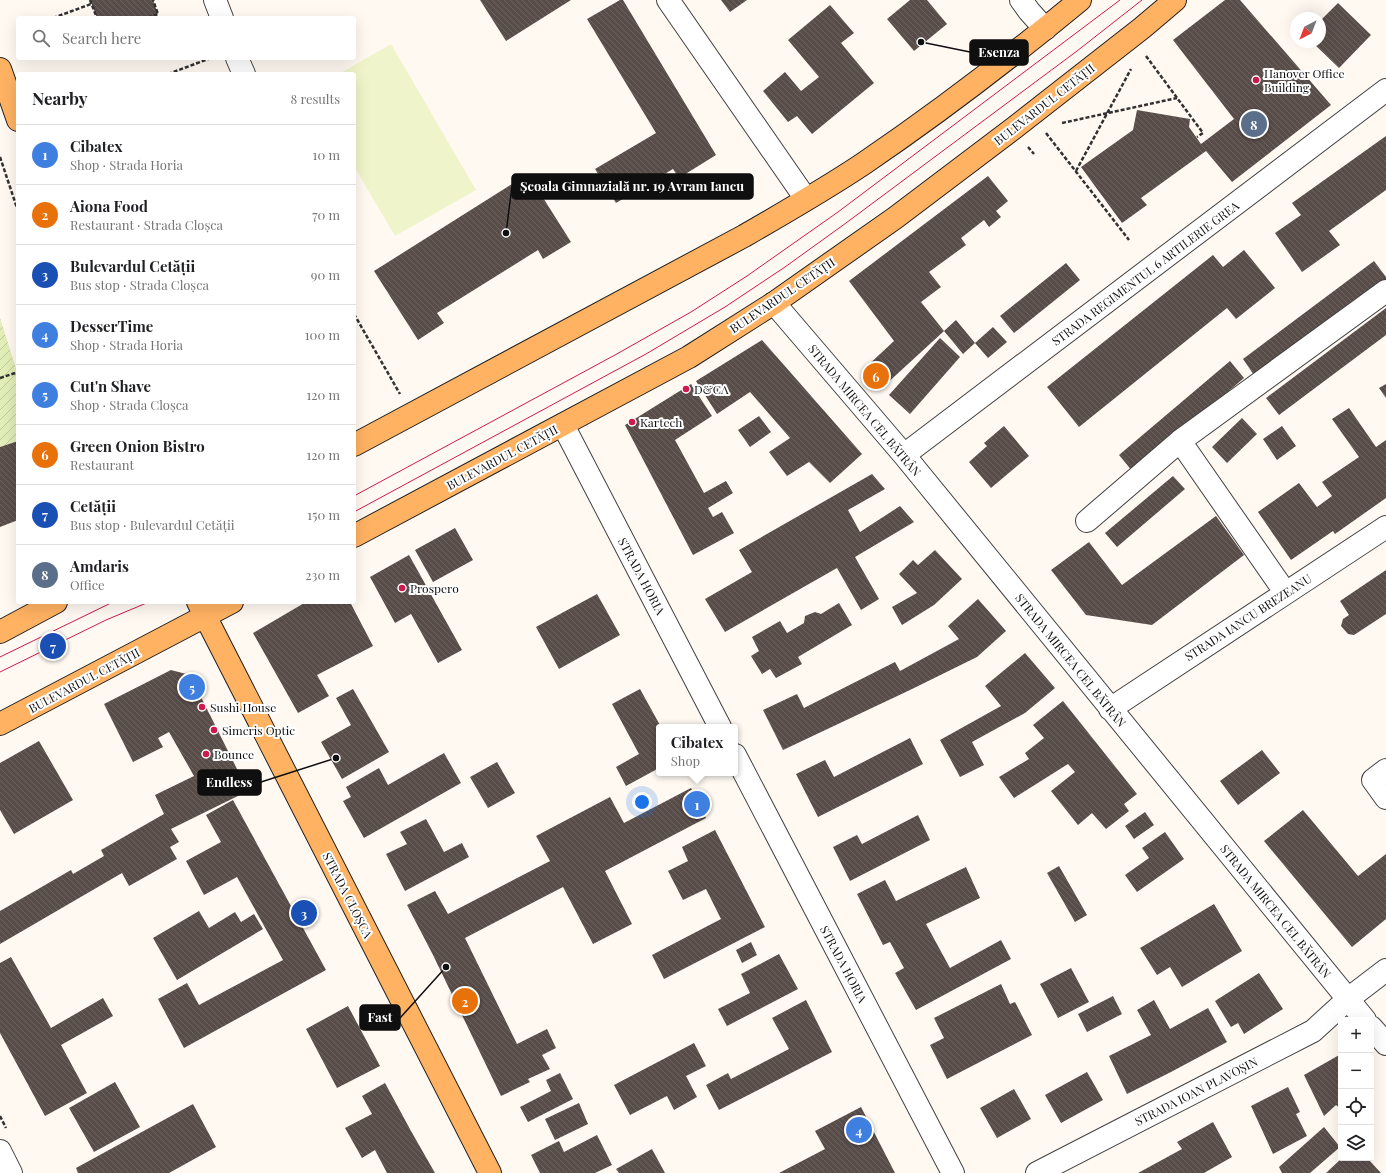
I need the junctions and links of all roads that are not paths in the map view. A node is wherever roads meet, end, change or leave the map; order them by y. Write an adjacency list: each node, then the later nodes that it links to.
1 (215, 0): 6 (street)
2 (668, 0): 13 (street)
3 (1021, 0): 7 (street)
4 (1080, 0): 7 (main road)
5 (1176, 0): 15 (main road, BULEVARDUL CETĂȚII)
6 (221, 16)
7 (1045, 29): 13 (main road)
8 (238, 60): 10 (street)
9 (0, 69): 12 (main road)
10 (243, 72)
11 (1386, 90): 19 (street, STRADA REGIMENTUL 6 ARTILERIE GREA)
12 (16, 114)
13 (806, 199): 18 (main road)
14 (1386, 291): 17 (street)
15 (774, 303): 16 (main road, BULEVARDUL CETĂȚII); 19 (street, STRADA MIRCEA CEL BĂTRÂN)
16 (563, 425): 22 (main road, BULEVARDUL CETĂȚII); 31 (street, STRADA HORIA)
17 (1180, 441): 20 (street); 23 (street)
18 (356, 444)
19 (904, 455): 29 (street, STRADA MIRCEA CEL BĂTRÂN)
20 (1086, 521)
21 (1386, 527): 23 (street, STRADA IANCU BREZEANU)
22 (356, 535)
23 (1285, 592): 29 (street, STRADA IANCU BREZEANU)
24 (52, 604): 28 (main road)
25 (193, 604): 27 (main road)
26 (223, 604): 27 (main road, BULEVARDUL CETĂȚII)
27 (202, 609): 30 (main road, BULEVARDUL CETĂȚII); 42 (main road, STRADA CLOȘCA)
28 (0, 632)
29 (1110, 709): 36 (street, STRADA MIRCEA CEL BĂTRÂN)
30 (0, 724)
31 (718, 724)
32 (738, 761): 43 (street, STRADA HORIA)
33 (1386, 770): 34 (street)
34 (1386, 798)
35 (1386, 970): 36 (street, STRADA IOAN PLAVOȘIN)
36 (1348, 999): 37 (street, STRADA MIRCEA CEL BĂTRÂN); 44 (street, STRADA IOAN PLAVOȘIN)
37 (1363, 1017)
38 (1374, 1030): 39 (street)
39 (1386, 1044)
40 (0, 1151): 41 (street)
41 (11, 1173)
42 (490, 1173)
43 (953, 1173)
44 (1037, 1173)

